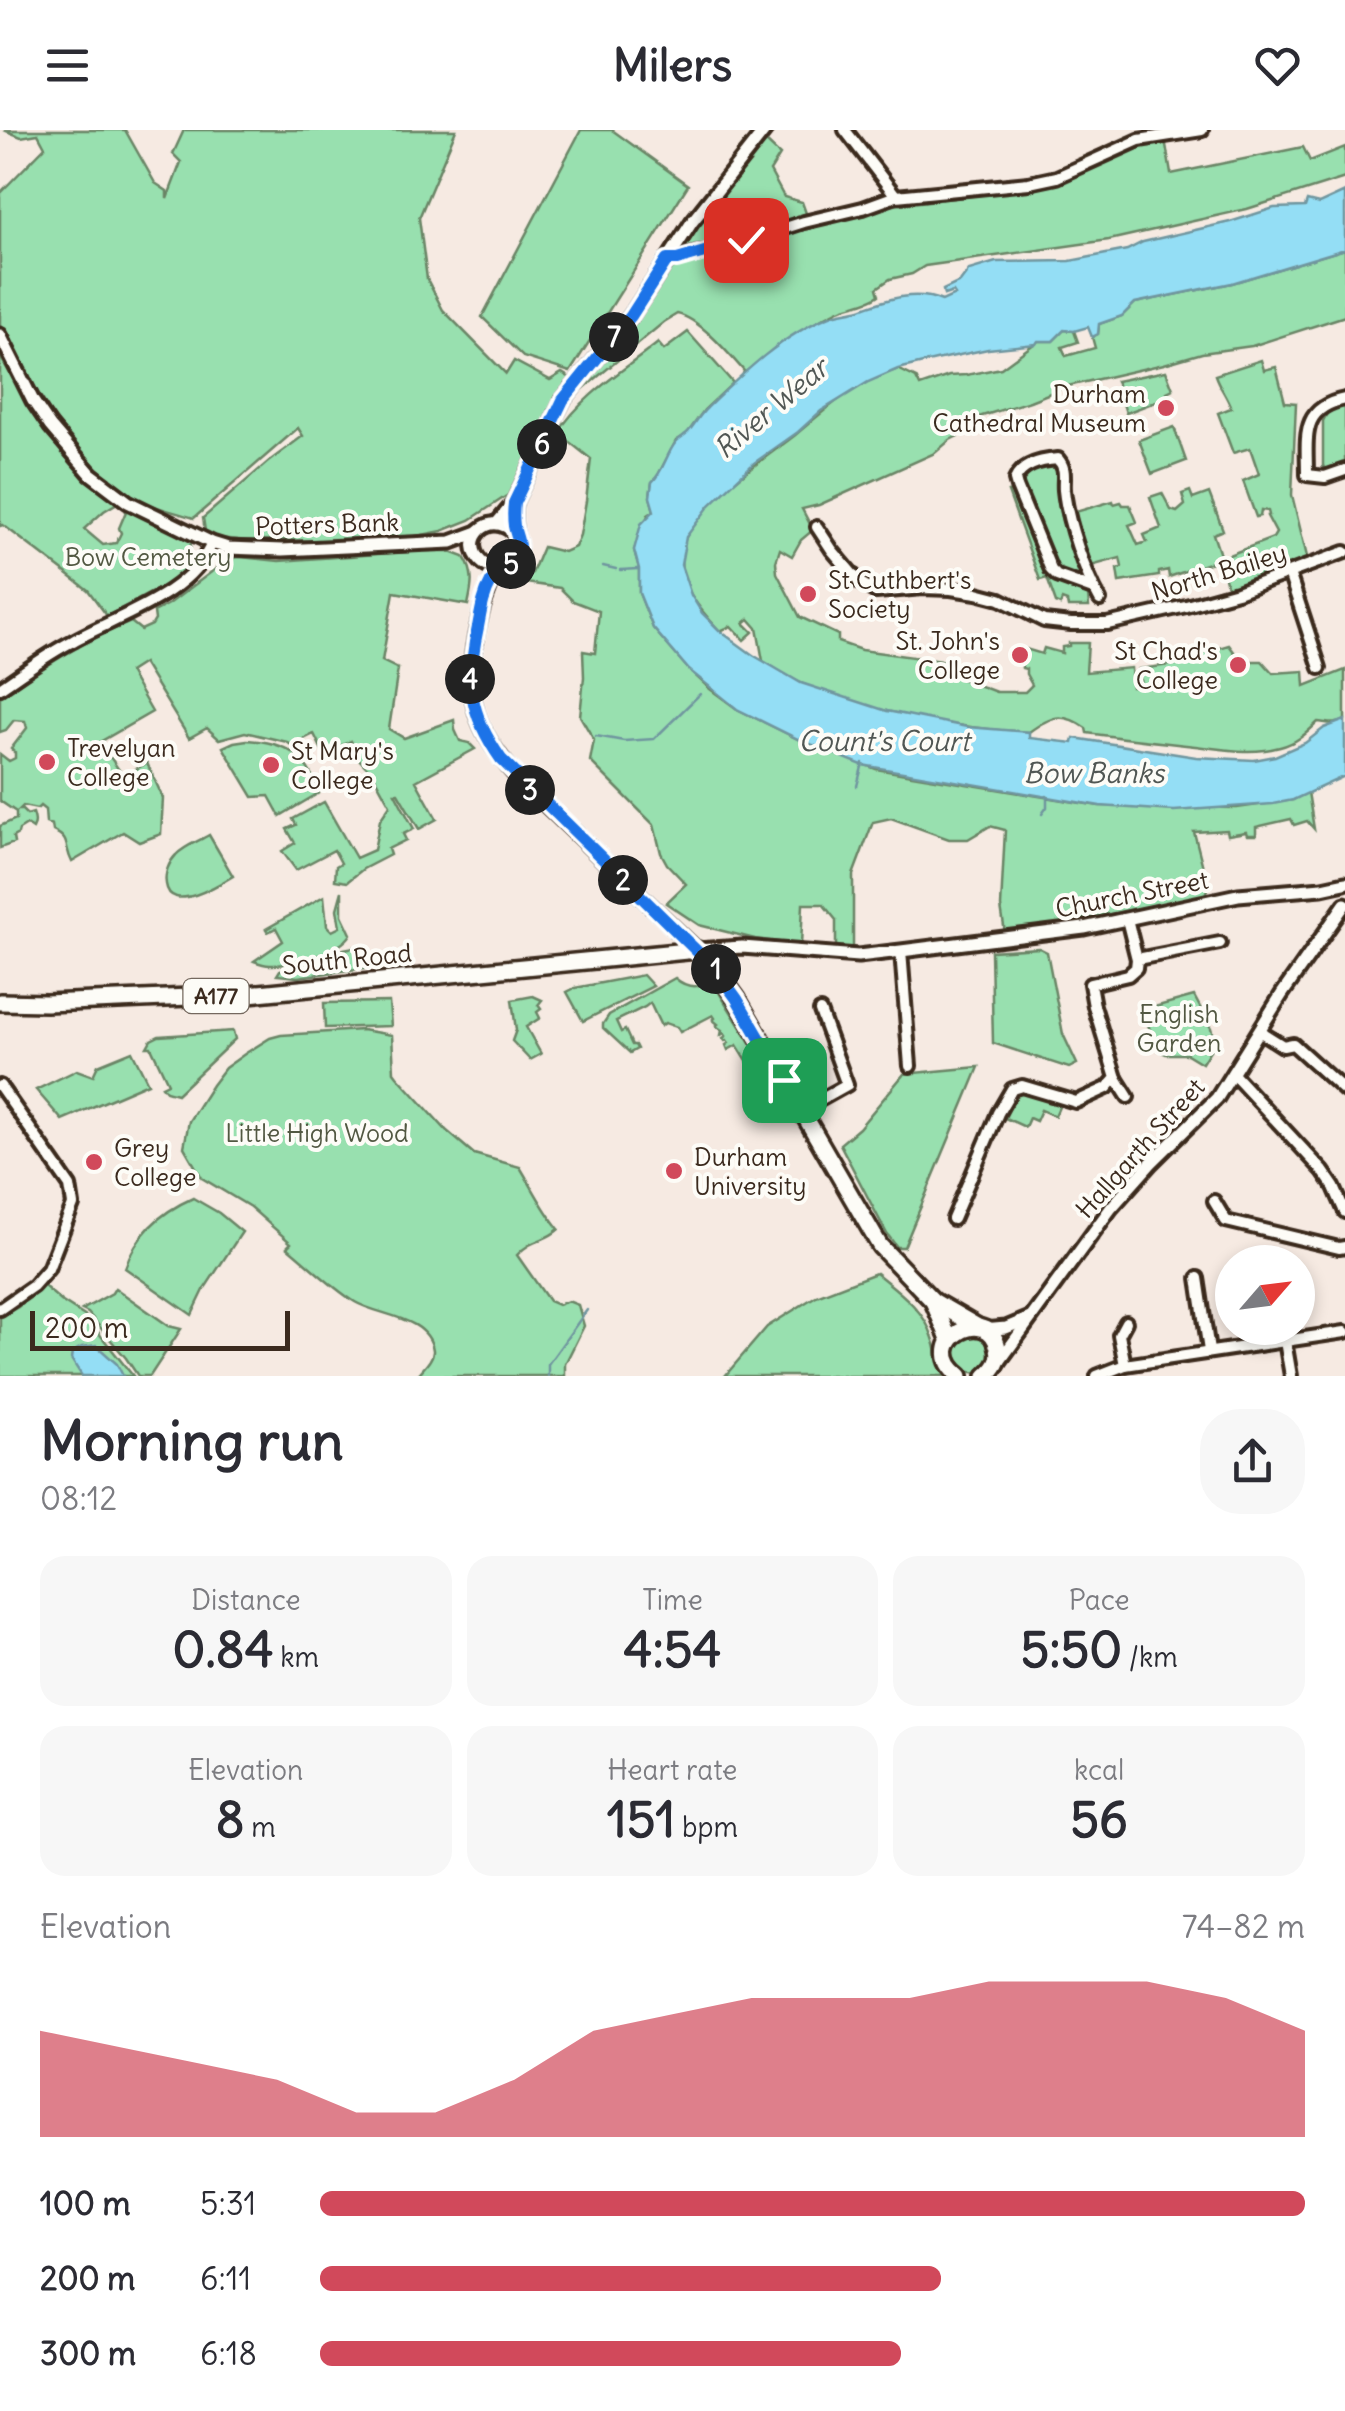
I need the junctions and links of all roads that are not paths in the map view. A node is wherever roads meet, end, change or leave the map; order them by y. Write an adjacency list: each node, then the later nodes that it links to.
1 (765, 130): 5 (street)
2 (845, 130): 4 (street)
3 (1202, 130): 4 (street)
4 (896, 196): 5 (street)
5 (667, 260): 9 (street)
6 (0, 335): 15 (street, Potters Bank)
7 (1345, 399): 8 (street)
8 (1345, 470)
9 (514, 503): 10 (street); 13 (street)
10 (497, 524): 12 (street); 13 (street)
11 (817, 527): 20 (street, North Bailey)
12 (478, 532): 14 (street, Potters Bank); 16 (street)
13 (515, 533): 19 (street)
14 (451, 542): 15 (street, Potters Bank); 16 (street, Potters Bank)
15 (212, 543): 25 (street)
16 (474, 550): 18 (street)
17 (1345, 552): 20 (street, North Bailey)
18 (482, 564): 19 (street); 22 (street)
19 (498, 569): 22 (street)
20 (1289, 572): 24 (street)
21 (1094, 588): 21 (street); 23 (street)
22 (486, 592): 30 (street)
23 (1100, 600)
24 (1320, 668)
25 (0, 688)
26 (1345, 883): 28 (street, Church Street)
27 (1345, 904): 35 (street, Hallgarth Street)
28 (1127, 919): 31 (street, Church Street); 32 (street)
29 (1220, 943): 32 (street)
30 (698, 950): 31 (street, Church Street); 33 (main road, South Road / A177); 42 (main road)
31 (901, 951): 36 (street)
32 (1137, 958): 38 (street)
33 (0, 1002)
34 (820, 1011): 42 (street)
35 (1259, 1031): 37 (street, Hallgarth Street); 40 (street)
36 (910, 1066)
37 (1233, 1074): 44 (street); 50 (street, Hallgarth Street)
38 (1116, 1078): 41 (street); 45 (street)
39 (0, 1086): 49 (street)
40 (1345, 1091)
41 (1128, 1097)
42 (802, 1110): 48 (main road)
43 (1214, 1201): 46 (street)
44 (1345, 1212)
45 (953, 1219)
46 (1345, 1247)
47 (1198, 1278): 58 (street)
48 (933, 1301): 52 (main road); 55 (main road)
49 (0, 1308)
50 (1030, 1318): 52 (street); 60 (street, Hallgarth Street)
51 (1126, 1322): 59 (street)
52 (981, 1328): 55 (main road); 60 (main road)
53 (1345, 1332): 54 (street)
54 (1315, 1336)
55 (950, 1341): 61 (main road)
56 (1252, 1345): 58 (street)
57 (1288, 1345): 63 (street)
58 (1209, 1351): 59 (street)
59 (1125, 1366): 62 (street)
60 (991, 1372)
61 (960, 1376)
62 (1097, 1376)
63 (1291, 1376)

